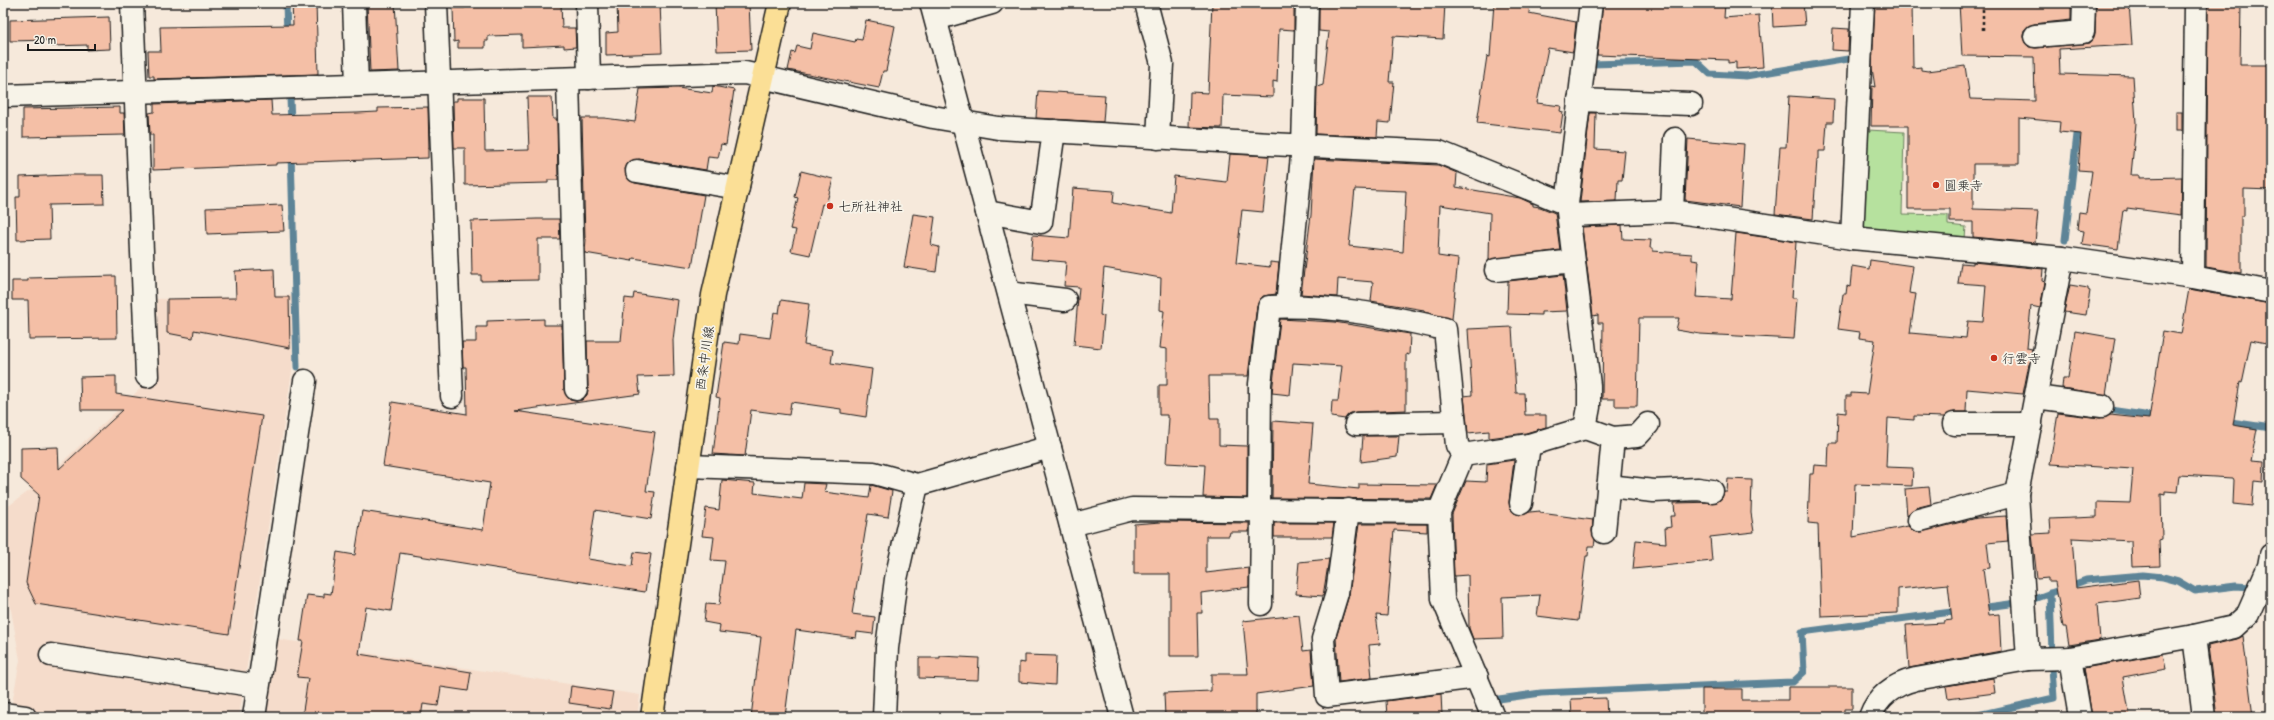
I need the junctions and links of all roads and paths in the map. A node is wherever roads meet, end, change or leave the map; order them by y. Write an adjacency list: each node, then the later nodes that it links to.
1 (132, 3): 21 (street)
2 (354, 3): 20 (street)
3 (436, 3): 19 (street)
4 (587, 3): 18 (street)
5 (780, 3): 17 (main road, 西条中川線)
6 (992, 3): 14 (street)
7 (1146, 3): 27 (street)
8 (1307, 3): 29 (street)
9 (1591, 3): 23 (street)
10 (1863, 3): 35 (street)
11 (1983, 3): 15 (path)
12 (2084, 3): 16 (street)
13 (2196, 3): 39 (street)
14 (933, 11): 25 (street)
15 (1983, 30)
16 (2035, 36)
17 (763, 77): 18 (street); 25 (street); 31 (main road, 西条中川線)
18 (579, 78): 19 (street); 46 (street)
19 (440, 83): 20 (street); 47 (street)
20 (357, 85): 21 (street)
21 (136, 92): 22 (street); 44 (street)
22 (3, 96)
23 (1579, 100): 24 (street); 32 (street)
24 (1691, 104)
25 (962, 122): 26 (street); 34 (street)
26 (1054, 131): 27 (street); 34 (street)
27 (1158, 138): 29 (street)
28 (1675, 139): 33 (street)
29 (1303, 146): 32 (street); 43 (street)
30 (637, 171): 31 (street)
31 (738, 188): 60 (main road, 西条中川線)
32 (1568, 209): 33 (street); 37 (street)
33 (1672, 211): 35 (street)
34 (987, 212): 41 (street)
35 (1852, 238): 36 (street)
36 (2062, 258): 39 (street); 48 (street)
37 (1573, 261): 38 (street); 55 (street)
38 (1496, 270)
39 (2193, 277): 40 (street)
40 (2271, 292)
41 (1009, 293): 42 (street); 58 (street)
42 (1065, 300)
43 (1287, 306): 50 (street); 66 (street)
44 (148, 376)
45 (305, 381): 79 (street)
46 (576, 389)
47 (452, 396)
48 (2036, 397): 49 (street); 54 (street)
49 (2102, 406)
50 (1454, 422): 51 (street); 59 (street)
51 (1356, 424)
52 (1648, 424): 56 (street)
53 (1954, 424): 54 (street)
54 (2031, 424): 64 (street)
55 (1585, 428): 56 (street); 57 (street)
56 (1613, 438): 62 (street)
57 (1529, 445): 59 (street); 65 (street)
58 (1050, 447): 61 (street); 70 (street)
59 (1463, 455): 68 (street)
60 (688, 466): 61 (street); 83 (main road, 西条中川線)
61 (917, 485): 84 (street)
62 (1608, 486): 63 (street); 71 (street)
63 (1712, 492)
64 (2017, 494): 69 (street); 77 (street)
65 (1521, 503)
66 (1261, 509): 67 (street); 70 (street); 73 (street)
67 (1348, 510): 68 (street); 78 (street)
68 (1439, 512): 78 (street)
69 (1919, 520)
70 (1071, 525): 85 (street)
71 (1604, 532)
72 (2271, 555): 74 (street)
73 (1261, 604)
74 (2194, 636): 76 (street); 89 (street)
75 (51, 655): 79 (street)
76 (2070, 658): 77 (street); 88 (street)
77 (2028, 659): 87 (street)
78 (1477, 677): 86 (street)
79 (258, 686): 82 (street)
80 (3, 714): 81 (street)
81 (25, 717)
82 (254, 717)
83 (652, 717)
84 (884, 717)
85 (1122, 717)
86 (1493, 717)
87 (1870, 717)
88 (2080, 717)
89 (2204, 717)

